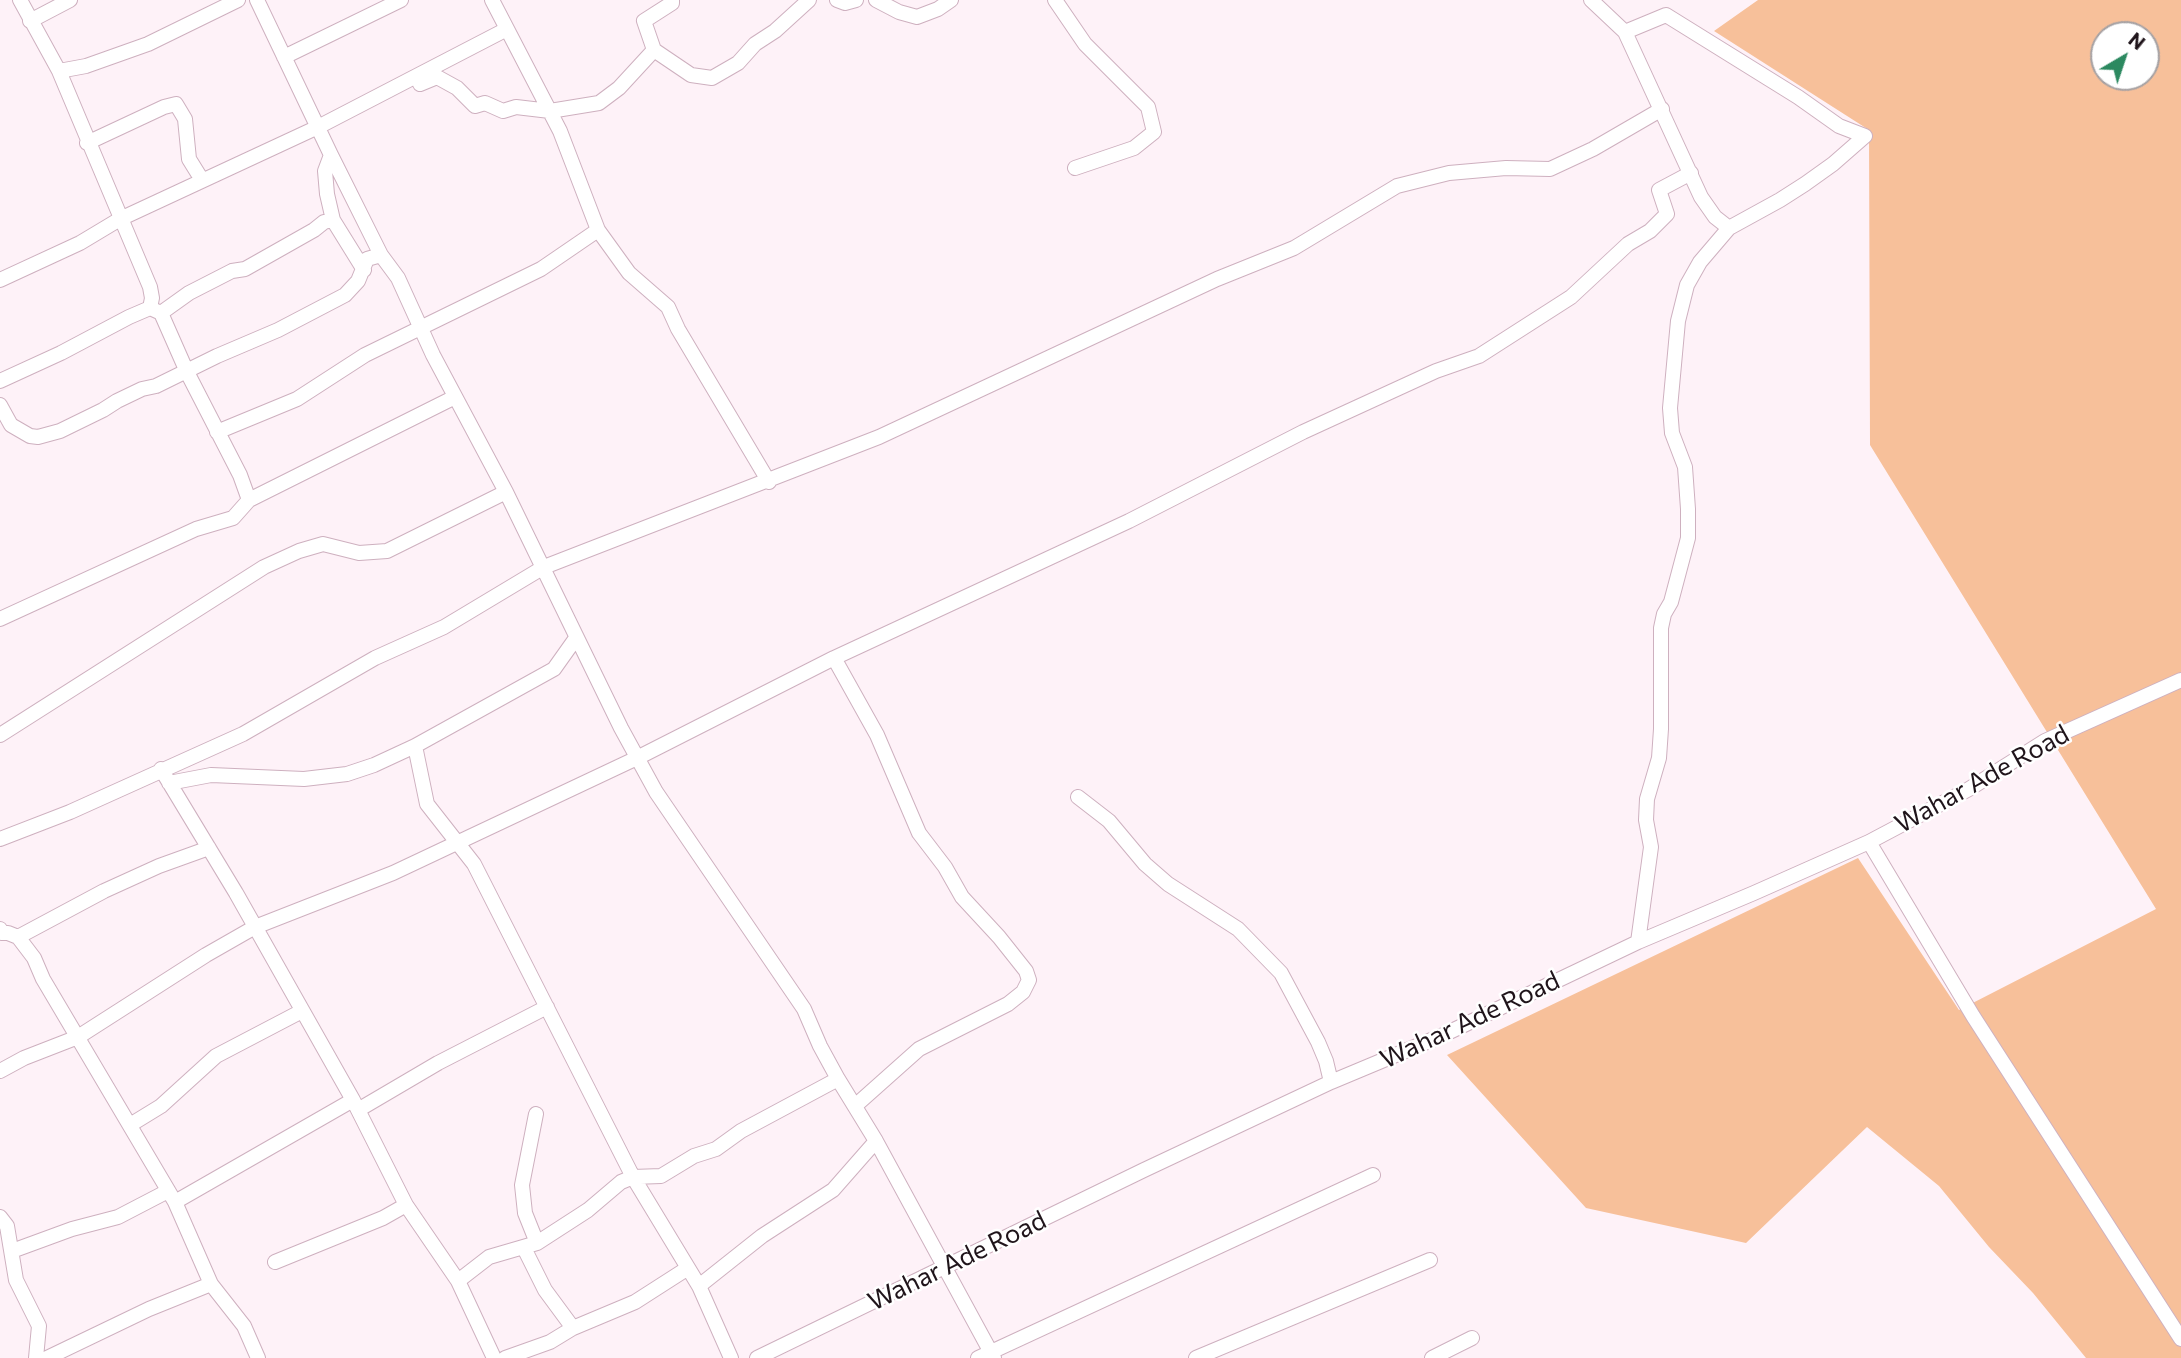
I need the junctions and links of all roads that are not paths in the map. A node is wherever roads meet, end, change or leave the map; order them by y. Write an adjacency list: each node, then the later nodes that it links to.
1 (20, 0): 15 (street)
2 (70, 0): 15 (street)
3 (239, 0): 20 (street)
4 (257, 0): 19 (street)
5 (401, 0): 19 (street)
6 (492, 0): 16 (street)
7 (672, 0): 18 (street)
8 (809, 0): 18 (street)
9 (837, 0): 10 (street)
10 (856, 0)
11 (876, 0): 12 (street)
12 (951, 0)
13 (1055, 0): 27 (street)
14 (1591, 0): 17 (street)
15 (30, 21): 20 (street)
16 (507, 30): 21 (street); 23 (street)
17 (1626, 32): 22 (street); 32 (street)
18 (654, 50): 23 (street)
19 (284, 57): 24 (street)
20 (59, 71): 25 (street)
21 (374, 99): 23 (street); 24 (street)
22 (1662, 109): 28 (street); 44 (street)
23 (550, 111): 33 (street)
24 (318, 127): 26 (street); 29 (street)
25 (87, 142): 29 (street); 30 (street)
26 (331, 155): 31 (street); 34 (street)
27 (1075, 168)
28 (1691, 173): 32 (street); 50 (street)
29 (202, 180): 30 (street)
30 (120, 219): 36 (street); 37 (street)
31 (333, 220): 35 (street); 37 (street)
32 (1729, 228): 65 (street)
33 (598, 230): 38 (street); 44 (street)
34 (381, 255): 35 (street); 38 (street)
35 (364, 270): 39 (street)
36 (0, 280)
37 (155, 311): 39 (street); 40 (street)
38 (421, 328): 41 (street); 43 (street)
39 (187, 372): 42 (street); 43 (street)
40 (0, 381)
41 (455, 397): 45 (street); 46 (street)
42 (0, 405)
43 (217, 432): 46 (street)
44 (769, 482): 47 (street)
45 (506, 492): 47 (street); 52 (street)
46 (249, 500): 48 (street)
47 (544, 568): 49 (street); 55 (street)
48 (0, 619)
49 (576, 638): 53 (street); 54 (street)
50 (834, 658): 54 (street); 73 (street)
51 (2181, 680): 60 (street, Wahar Ade Road)
52 (0, 735)
53 (415, 746): 56 (street); 59 (street)
54 (637, 758): 59 (street); 70 (street)
55 (161, 769): 56 (street); 58 (street)
56 (169, 783): 61 (street)
57 (1078, 797): 71 (street)
58 (0, 839)
59 (455, 842): 62 (street); 66 (street)
60 (1869, 842): 65 (street, Wahar Ade Road); 93 (street)
61 (209, 848): 62 (street); 64 (street)
62 (255, 927): 67 (street); 68 (street)
63 (1, 933): 64 (street)
64 (18, 937): 68 (street)
65 (1638, 942): 71 (street, Wahar Ade Road)
66 (547, 1007): 72 (street); 78 (street)
67 (302, 1011): 72 (street); 75 (street)
68 (78, 1037): 69 (street); 75 (street)
69 (0, 1071)
70 (838, 1079): 73 (street); 78 (street)
71 (1331, 1082): 86 (street, Wahar Ade Road)
72 (355, 1105): 79 (street); 80 (street)
73 (855, 1106): 76 (street)
74 (536, 1114): 82 (street)
75 (130, 1125): 79 (street)
76 (876, 1141): 86 (street); 90 (street)
77 (1373, 1175): 94 (street)
78 (633, 1177): 82 (street); 87 (street)
79 (172, 1196): 83 (street); 89 (street)
80 (407, 1205): 85 (street); 88 (street)
81 (0, 1217): 83 (street)
82 (531, 1245): 88 (street); 91 (street)
83 (12, 1251): 95 (street)
84 (1430, 1260): 102 (street)
85 (275, 1262)
86 (945, 1266): 94 (street); 101 (street, Wahar Ade Road)
87 (688, 1268): 90 (street); 91 (street)
88 (458, 1281): 98 (street)
89 (211, 1284): 96 (street); 97 (street)
90 (699, 1286): 100 (street)
91 (573, 1328): 99 (street)
92 (1472, 1338): 103 (street)
93 (2181, 1339)
94 (988, 1356)
95 (36, 1358)
96 (47, 1358)
97 (258, 1358)
98 (494, 1358)
99 (505, 1358)
100 (731, 1358)
101 (757, 1358)
102 (1196, 1358)
103 (1432, 1358)

